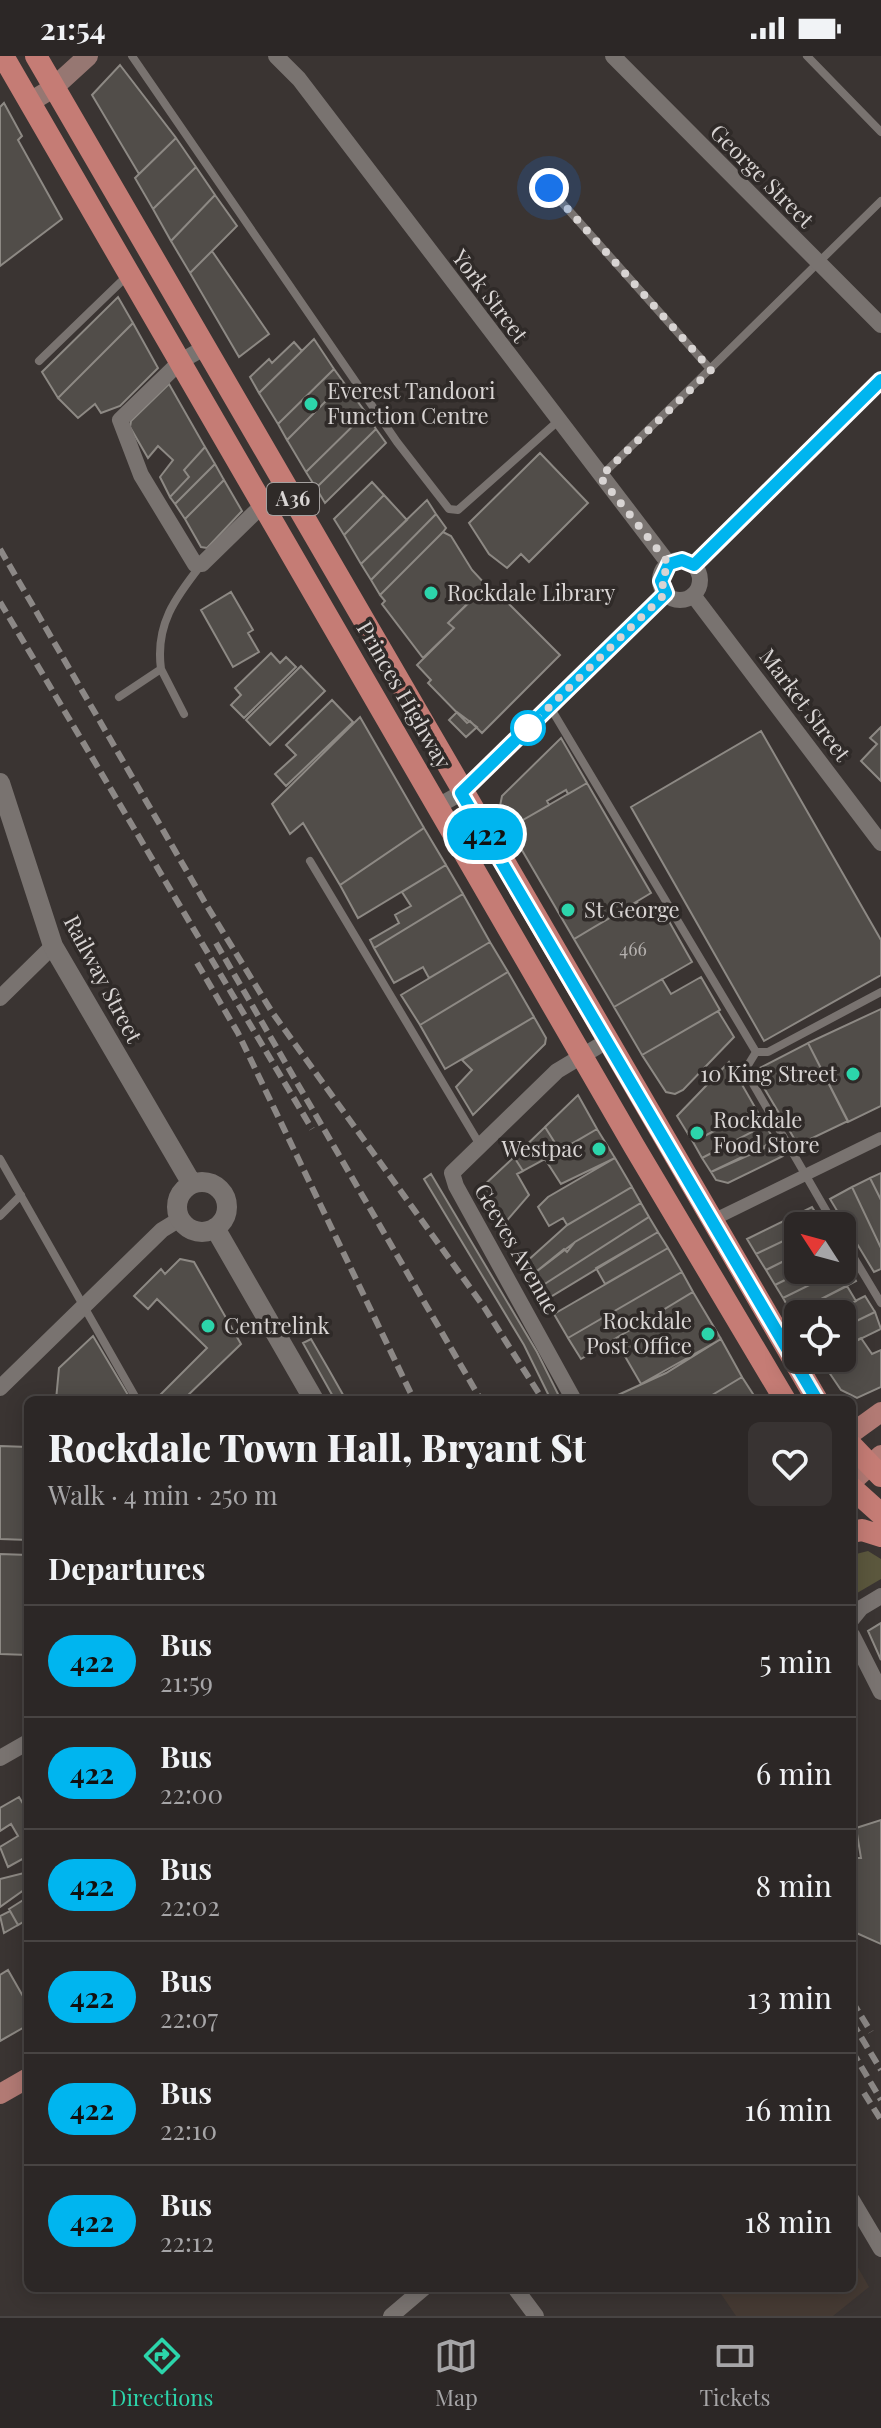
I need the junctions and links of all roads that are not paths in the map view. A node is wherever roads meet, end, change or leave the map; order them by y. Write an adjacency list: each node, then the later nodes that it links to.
1 (36, 56): 8 (highway, Princes Highway / A36)
2 (88, 56): 8 (main road)
3 (132, 56): 21 (lane)
4 (276, 56): 21 (street, York Street)
5 (613, 56): 13 (street, George Street)
6 (807, 56): 10 (lane)
7 (5, 69): 9 (highway, Princes Highway / A36)
8 (53, 88): 9 (main road); 16 (highway, Princes Highway / A36)
9 (30, 102): 14 (highway, Princes Highway / A36)
10 (881, 132)
11 (549, 188): 19 (lane)
12 (881, 201): 13 (lane)
13 (817, 263): 15 (street, George Street); 19 (lane)
14 (130, 273): 17 (lane); 18 (highway, Princes Highway / A36)
15 (881, 325)
16 (204, 348): 18 (street); 23 (highway, Princes Highway / A36)
17 (39, 361)
18 (181, 361): 24 (highway, Princes Highway / A36); 25 (street)
19 (711, 370): 22 (lane)
20 (881, 380): 27 (street)
21 (557, 422): 22 (street, York Street)
22 (600, 477): 26 (street, York Street)
23 (284, 484): 24 (street); 35 (highway, Princes Highway / A36)
24 (263, 503): 25 (street); 36 (highway, Princes Highway / A36)
25 (202, 564): 30 (lane)
26 (669, 564): 27 (street); 28 (street)
27 (694, 565): 29 (street)
28 (666, 593): 29 (street); 32 (street)
29 (693, 595): 37 (street, Market Street)
30 (161, 669): 31 (lane); 33 (lane)
31 (119, 697)
32 (550, 707): 35 (street); 43 (lane)
33 (184, 714)
34 (0, 783): 39 (street, Railway Street)
35 (461, 793): 36 (street); 42 (highway, Princes Highway / A36)
36 (438, 806): 44 (highway, Princes Highway / A36)
37 (881, 843)
38 (310, 861): 46 (lane)
39 (53, 946): 41 (street); 49 (street, Railway Street)
40 (881, 992): 43 (lane)
41 (0, 998)
42 (607, 1041): 44 (street, Geeves Avenue); 54 (highway, Princes Highway / A36)
43 (756, 1052): 48 (lane)
44 (582, 1056): 46 (street, Geeves Avenue); 65 (highway, Princes Highway / A36)
45 (881, 1138): 48 (street)
46 (480, 1145): 64 (street, Geeves Avenue)
47 (0, 1159): 50 (lane)
48 (804, 1176): 51 (lane); 54 (street)
49 (192, 1184): 53 (street); 55 (street)
50 (21, 1195): 52 (lane); 60 (lane)
51 (826, 1212)
52 (0, 1216)
53 (180, 1219): 55 (street); 60 (street)
54 (711, 1221): 66 (highway, Princes Highway / A36)
55 (215, 1228): 63 (street)
56 (856, 1261): 58 (lane)
57 (881, 1281): 58 (lane)
58 (871, 1286): 59 (lane)
59 (881, 1303)
60 (84, 1304): 61 (street); 62 (lane)
61 (0, 1388)
62 (135, 1396)
63 (312, 1396)
64 (572, 1396)
65 (783, 1396)
66 (815, 1396)
67 (881, 1412): 68 (main road)
68 (856, 1430)
69 (856, 1449): 70 (highway)
70 (877, 1465): 71 (main road)
71 (856, 1479)
72 (856, 1492): 73 (highway)
73 (881, 1514)
74 (856, 1531): 75 (highway)
75 (881, 1536)
76 (881, 1596): 77 (street)
77 (856, 1614)
78 (856, 1643): 79 (street)
79 (881, 1692)
80 (24, 1744): 81 (street)
81 (0, 1758)
82 (24, 2080): 83 (main road)
83 (0, 2094)
84 (856, 2207): 85 (street)
85 (881, 2249)
86 (419, 2292): 88 (street)
87 (518, 2292): 89 (street)
88 (391, 2316)
89 (536, 2316)

